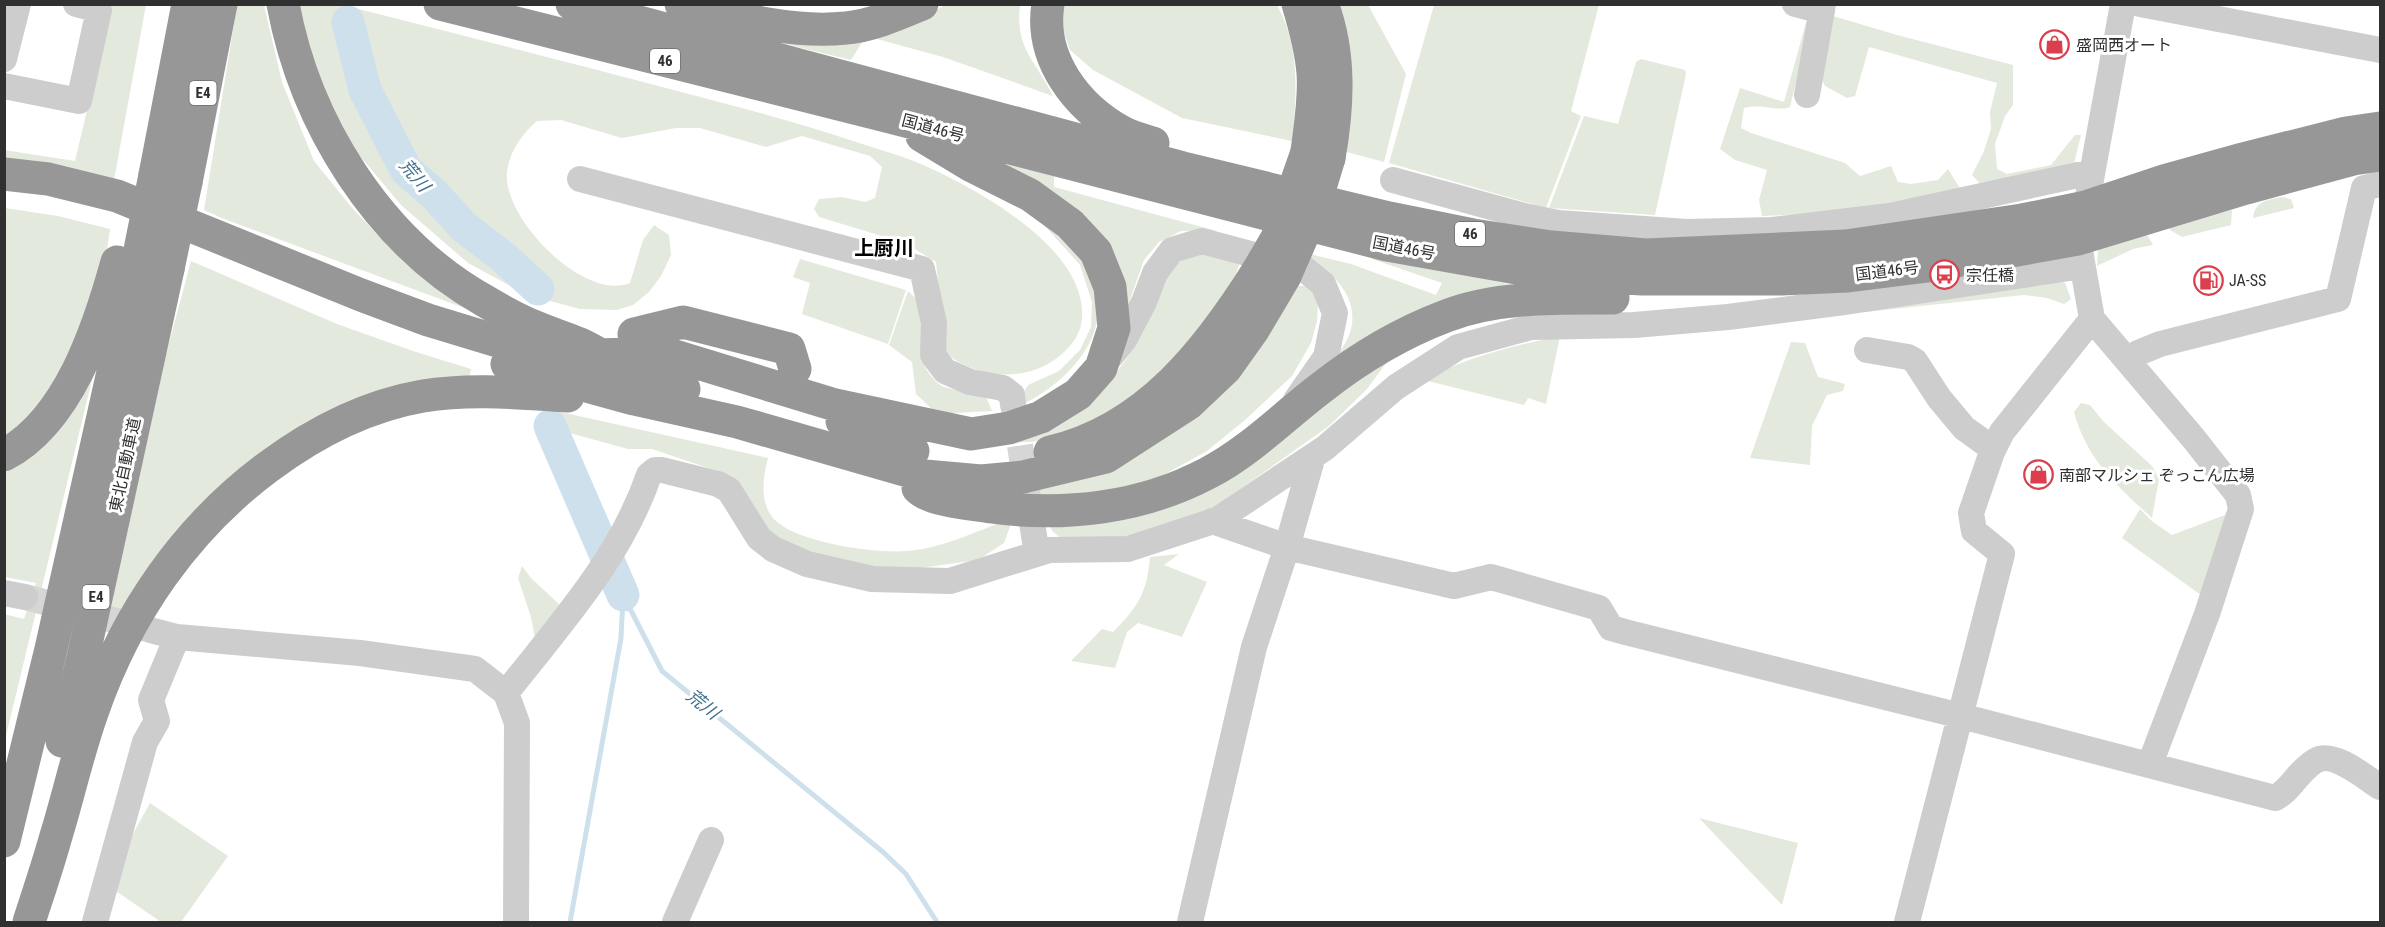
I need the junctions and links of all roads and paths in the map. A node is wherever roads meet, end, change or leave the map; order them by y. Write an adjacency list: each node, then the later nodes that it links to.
1 (18, 4): 18 (street)
2 (76, 4): 19 (street)
3 (188, 4): 28 (highway, E4)
4 (221, 4): 28 (highway, 東北自動車道 / E4)
5 (440, 4): 21 (highway, 国道46号 / 46)
6 (572, 4): 25 (highway, 国道46号 / 46)
7 (681, 4): 8 (highway)
8 (922, 4)
9 (1048, 4): 25 (highway)
10 (1298, 4): 23 (highway)
11 (1322, 4): 23 (highway)
12 (1795, 4): 16 (street)
13 (2123, 4): 26 (street)
14 (2140, 4): 17 (street)
15 (283, 5): 39 (highway)
16 (1823, 8): 20 (street)
17 (2380, 50)
18 (4, 59)
19 (4, 86)
20 (1807, 95)
21 (890, 117): 36 (highway, 国道46号 / 46); 41 (highway)
22 (2380, 128): 33 (highway, 国道46号 / 46)
23 (1318, 155): 46 (highway, bridge)
24 (2380, 155): 34 (highway, 国道46号 / 46)
25 (1183, 168): 33 (highway, 国道46号 / 46)
26 (2092, 172): 30 (street); 33 (street)
27 (4, 174): 39 (highway)
28 (159, 175): 35 (highway); 35 (highway, 東北自動車道 / E4, bridge)
29 (580, 179): 43 (street)
30 (1394, 180)
31 (2372, 186): 40 (street)
32 (4, 192): 42 (highway)
33 (2086, 207): 34 (street)
34 (2080, 252): 36 (highway, 国道46号 / 46); 37 (street); 49 (street)
35 (142, 260): 48 (highway); 61 (highway, 東北自動車道 / E4); 62 (highway, 東北自動車道 / E4)
36 (1781, 279): 45 (highway)
37 (2092, 319): 40 (street); 47 (street)
38 (1867, 350): 47 (street)
39 (602, 354): 44 (highway); 44 (highway); 46 (highway)
40 (2127, 360): 58 (street)
41 (1101, 368): 45 (street); 46 (highway)
42 (634, 399): 46 (highway); 63 (highway)
43 (1013, 405)
44 (829, 409): 46 (highway)
45 (1282, 420): 46 (highway)
46 (910, 447)
47 (1993, 449): 57 (street)
48 (4, 454)
49 (1313, 456): 50 (street); 52 (street)
50 (1212, 521): 52 (street); 53 (street)
51 (1032, 523): 53 (street)
52 (1287, 547): 57 (street); 67 (street)
53 (1036, 554): 56 (street)
54 (150, 630): 55 (street)
55 (177, 637): 56 (street); 64 (street)
56 (506, 693): 65 (street)
57 (1961, 716): 58 (street); 68 (street)
58 (2150, 764): 59 (street)
59 (2380, 787)
60 (711, 840): 66 (street)
61 (4, 841)
62 (16, 922)
63 (29, 922)
64 (95, 922)
65 (516, 922)
66 (675, 922)
67 (1190, 922)
68 (1907, 922)

